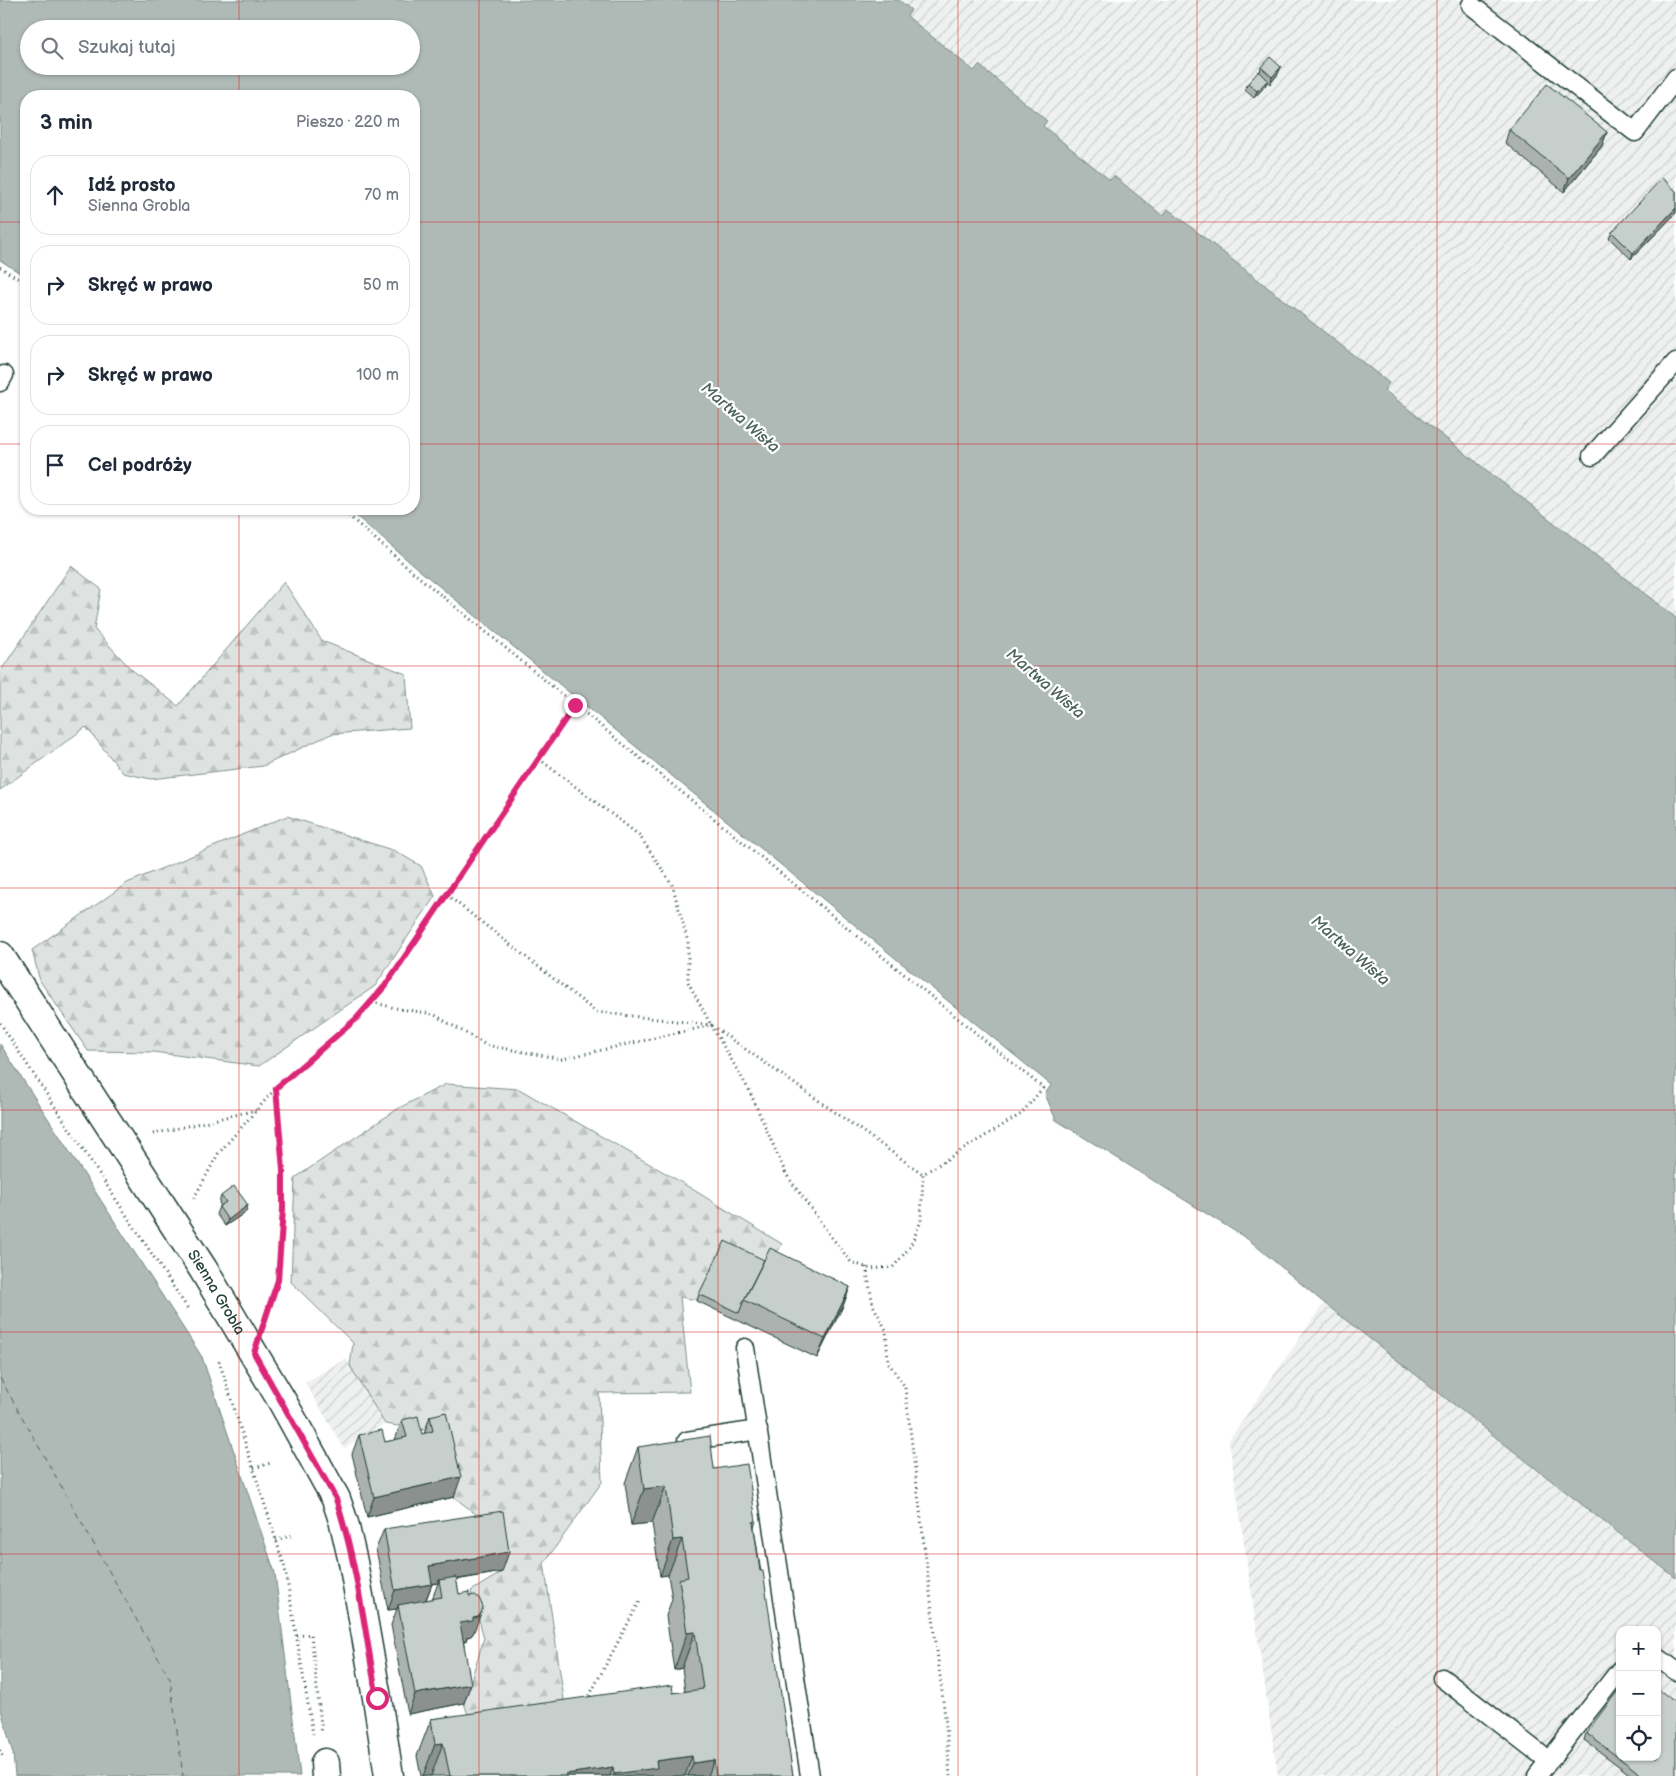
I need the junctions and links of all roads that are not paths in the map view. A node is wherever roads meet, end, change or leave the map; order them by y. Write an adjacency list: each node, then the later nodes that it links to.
1 (1471, 5): 2 (lane)
2 (1676, 78)
3 (1676, 362): 4 (lane)
4 (1592, 456)
5 (0, 956): 14 (street, Sienna Grobla)
6 (746, 1348): 7 (lane)
7 (758, 1430): 8 (lane); 15 (lane)
8 (669, 1443)
9 (1661, 1660): 11 (lane)
10 (1619, 1671): 13 (lane)
11 (1676, 1671)
12 (1442, 1678): 13 (lane)
13 (1549, 1761): 16 (lane)
14 (390, 1776)
15 (810, 1776)
16 (1537, 1776)

